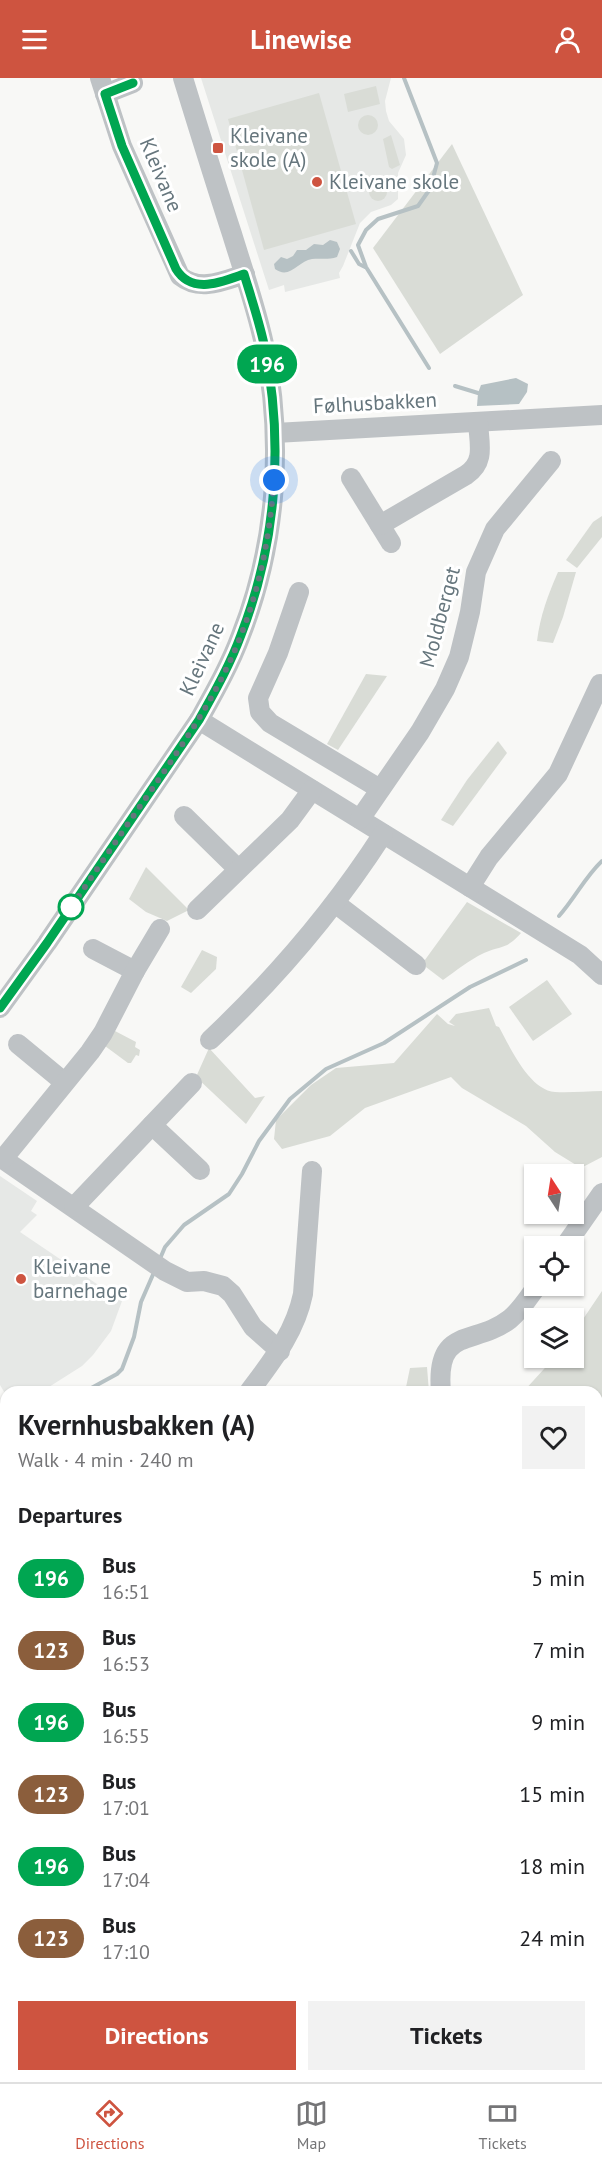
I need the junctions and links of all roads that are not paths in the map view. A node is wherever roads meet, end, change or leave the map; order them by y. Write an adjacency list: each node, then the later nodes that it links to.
1 (183, 78): 4 (street, Kleivane)
2 (133, 83): 3 (street, Kleivane)
3 (102, 86): 4 (street, Kleivane)
4 (244, 274): 7 (street, Kleivane)
5 (602, 415): 6 (street, Følhusbakken)
6 (478, 422): 7 (street, Følhusbakken); 10 (street)
7 (275, 433): 14 (street, Kleivane)
8 (551, 461): 15 (street, Moldberget)
9 (351, 478): 10 (street)
10 (380, 525): 11 (street)
11 (392, 543)
12 (299, 592): 15 (street)
13 (600, 684): 21 (street)
14 (199, 720): 16 (street); 29 (street, Kleivane)
15 (380, 789): 18 (street, Moldberget)
16 (312, 790): 18 (street); 20 (street)
17 (184, 816): 20 (street)
18 (360, 819): 19 (street)
19 (383, 834): 21 (street); 22 (street)
20 (238, 869): 23 (street)
21 (470, 886): 28 (street)
22 (335, 903): 26 (street); 30 (street)
23 (197, 910)
24 (160, 929): 27 (street)
25 (93, 949): 27 (street)
26 (416, 965)
27 (135, 971): 32 (street)
28 (602, 975)
29 (0, 1008)
30 (210, 1040)
31 (18, 1044): 32 (street)
32 (64, 1082): 35 (street)
33 (192, 1083): 34 (street)
34 (152, 1125): 36 (street); 39 (street)
35 (2, 1158): 39 (street)
36 (200, 1170)
37 (312, 1172): 42 (street)
38 (602, 1193): 40 (street)
39 (74, 1207): 42 (street)
40 (572, 1236)
41 (529, 1296): 44 (street)
42 (280, 1351): 43 (street)
43 (254, 1386)
44 (441, 1386)

